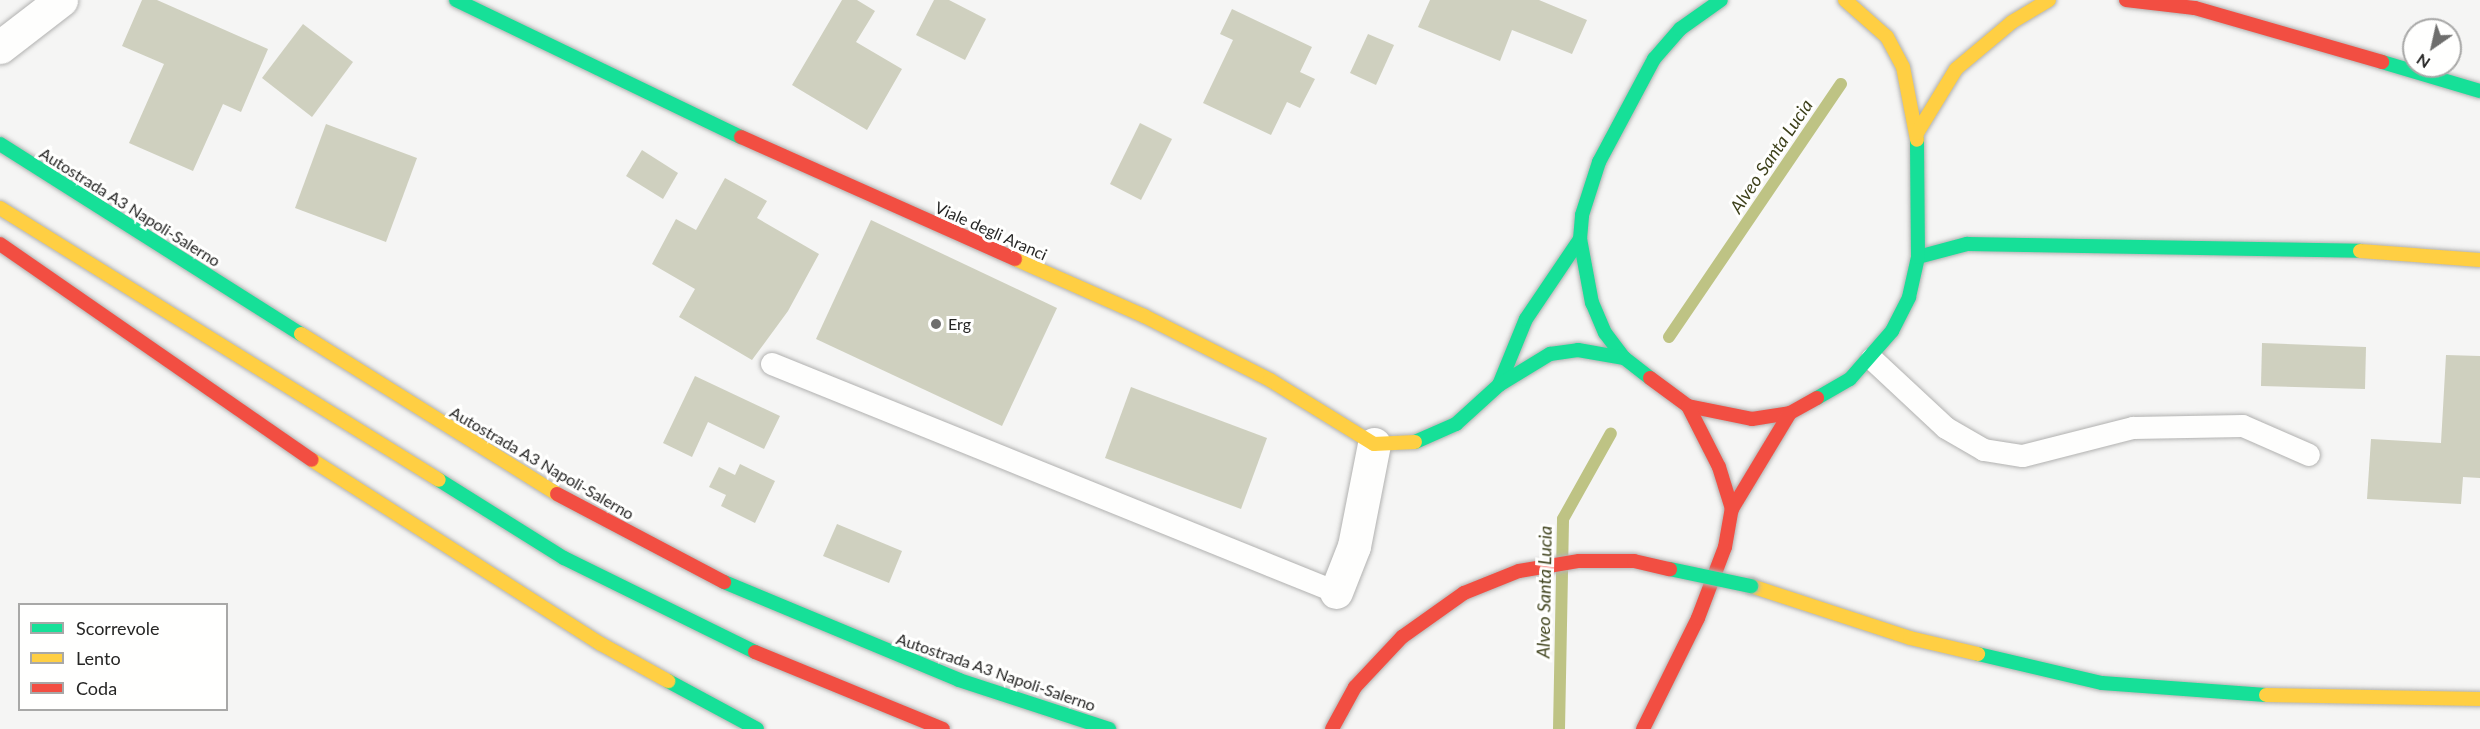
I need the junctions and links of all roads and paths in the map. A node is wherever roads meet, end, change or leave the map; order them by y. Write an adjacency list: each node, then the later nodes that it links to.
1 (62, 0): 7 (street)
2 (456, 0): 22 (main road, Viale degli Aranci)
3 (1721, 0): 12 (main road)
4 (1845, 0): 9 (main road)
5 (2049, 0): 9 (main road)
6 (2126, 0): 8 (main road)
7 (0, 47)
8 (2480, 91)
9 (1917, 133): 14 (main road)
10 (0, 144): 29 (main road, Autostrada A3 Napoli-Salerno)
11 (0, 208): 28 (main road)
12 (1580, 239): 16 (main road); 19 (main road, Viale degli Aranci)
13 (0, 244): 27 (main road)
14 (1918, 257): 15 (main road); 17 (main road)
15 (2480, 260)
16 (1624, 358): 19 (main road, Viale degli Aranci); 20 (main road)
17 (1872, 359): 21 (main road); 23 (lane)
18 (772, 364): 25 (lane)
19 (1499, 385): 22 (main road, Viale degli Aranci)
20 (1688, 406): 21 (main road); 24 (main road)
21 (1790, 412): 24 (main road)
22 (1374, 444): 25 (street)
23 (2309, 455)
24 (1732, 509): 31 (main road)
25 (1336, 592)
26 (2480, 699): 30 (main road, bridge)
27 (757, 729)
28 (943, 729)
29 (1108, 729)
30 (1332, 729)
31 (1643, 729)

